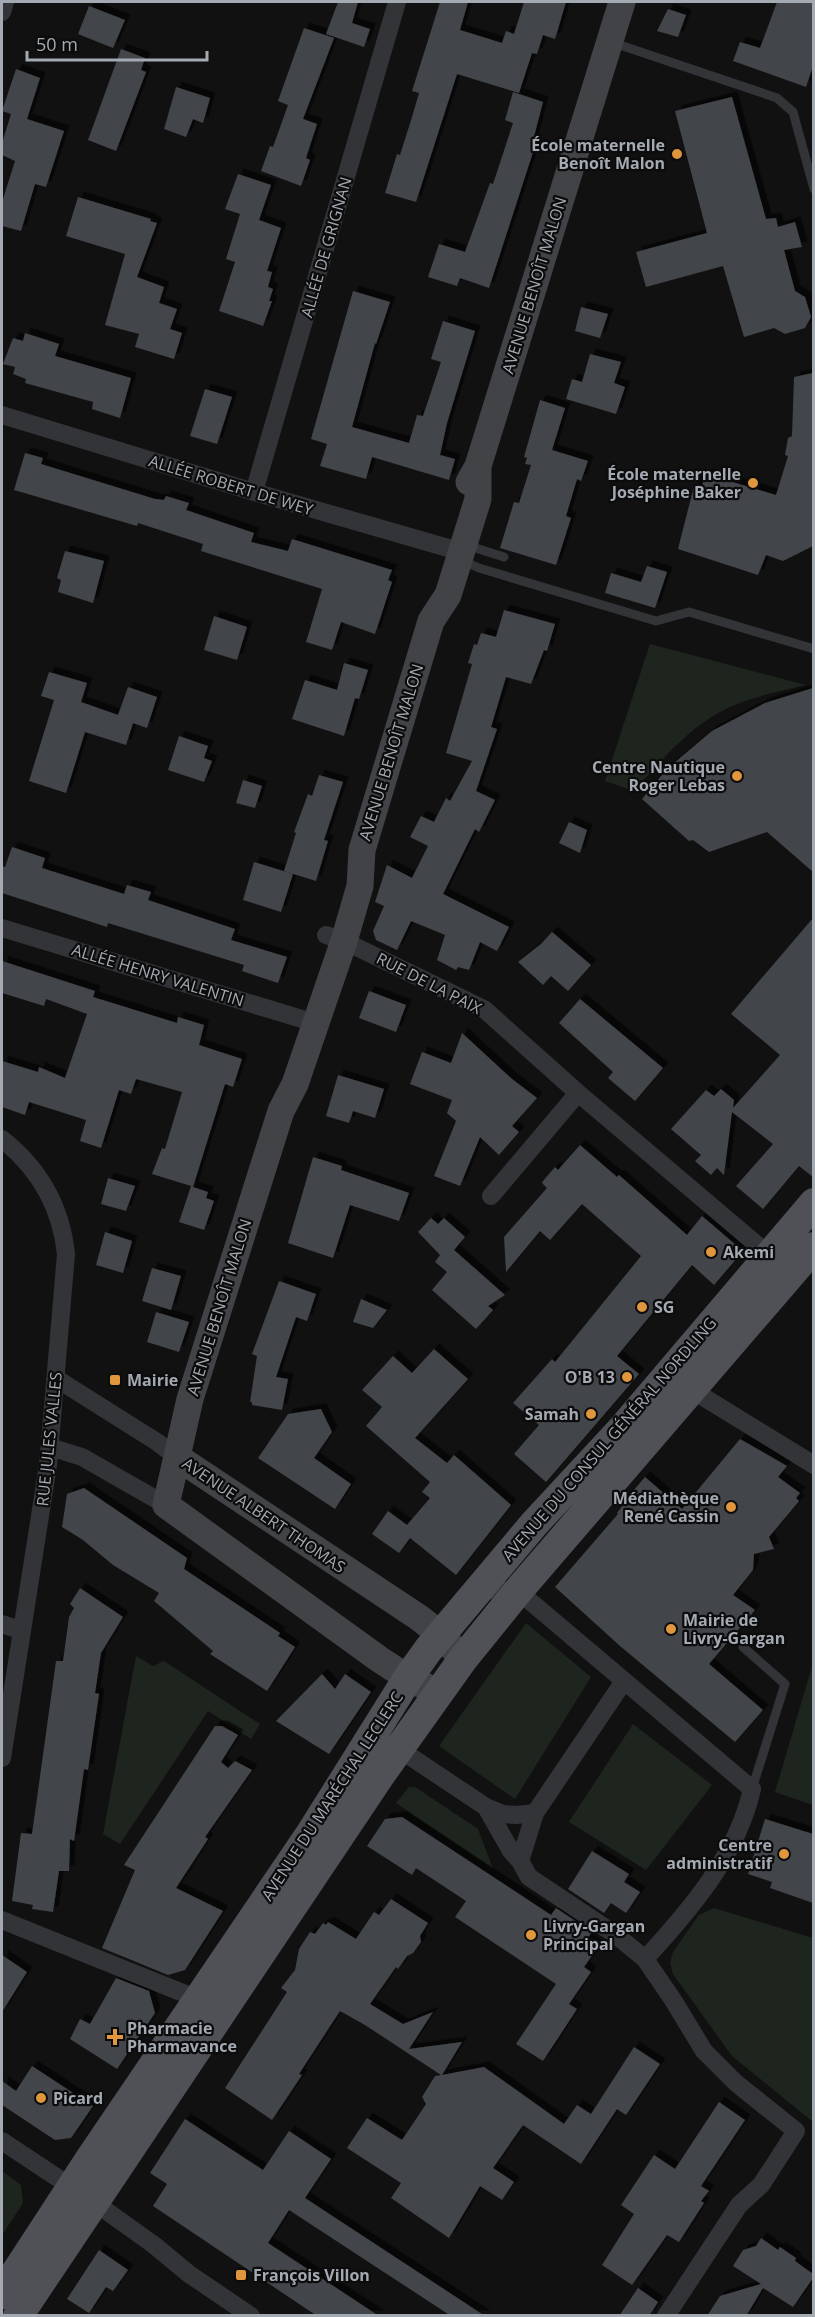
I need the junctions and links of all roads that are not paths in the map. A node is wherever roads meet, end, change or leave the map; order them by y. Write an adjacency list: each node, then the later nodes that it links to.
1 (5, 2): 4 (street)
2 (397, 2): 8 (street, ALLÉE DE GRIGNAN)
3 (622, 2): 5 (main road, AVENUE BENOÎT MALON)
4 (2, 12)
5 (610, 42): 6 (lane); 9 (main road, AVENUE BENOÎT MALON)
6 (813, 189)
7 (2, 415): 8 (street, ALLÉE ROBERT DE WEY)
8 (254, 492): 9 (street, ALLÉE ROBERT DE WEY)
9 (457, 550): 10 (lane); 11 (lane); 13 (main road, AVENUE BENOÎT MALON)
10 (504, 557)
11 (813, 649)
12 (2, 928): 14 (street, ALLÉE HENRY VALENTIN)
13 (335, 938): 14 (main road, AVENUE BENOÎT MALON); 15 (street, RUE DE LA PAIX)
14 (307, 1021): 24 (main road, AVENUE BENOÎT MALON)
15 (578, 1093): 17 (street); 20 (street, RUE DE LA PAIX)
16 (2, 1139): 21 (street, RUE JULES VALLES)
17 (491, 1196)
18 (813, 1203): 20 (main road, AVENUE DU CONSUL GÉNÉRAL NORDLING)
19 (813, 1247): 22 (main road, AVENUE DU CONSUL GÉNÉRAL NORDLING)
20 (769, 1255): 27 (main road, AVENUE DU CONSUL GÉNÉRAL NORDLING)
21 (57, 1379): 23 (street, RUE JULES VALLES); 24 (street, AVENUE ALBERT THOMAS)
22 (692, 1390): 25 (street); 28 (main road, AVENUE DU CONSUL GÉNÉRAL NORDLING)
23 (50, 1447): 26 (street); 30 (street, RUE JULES VALLES)
24 (177, 1457): 26 (main road, AVENUE BENOÎT MALON); 31 (main road, AVENUE ALBERT THOMAS)
25 (813, 1465)
26 (166, 1505): 34 (main road)
27 (477, 1590): 28 (street); 31 (main road, AVENUE DU CONSUL GÉNÉRAL NORDLING)
28 (518, 1591): 33 (main road, AVENUE DU CONSUL GÉNÉRAL NORDLING); 35 (street)
29 (2, 1624): 30 (street)
30 (22, 1631): 38 (street, RUE JULES VALLES)
31 (440, 1634): 33 (main road, AVENUE ALBERT THOMAS); 34 (main road, AVENUE DU CONSUL GÉNÉRAL NORDLING)
32 (743, 1647): 39 (lane)
33 (463, 1659): 36 (main road, AVENUE DU CONSUL GÉNÉRAL NORDLING)
34 (408, 1678): 36 (main road); 37 (street, AVENUE DU MARÉCHAL LECLERC); 45 (main road, AVENUE DU MARÉCHAL LECLERC)
35 (624, 1681): 39 (street); 41 (street)
36 (439, 1693): 37 (main road, AVENUE DU CONSUL GÉNÉRAL NORDLING)
37 (399, 1749): 40 (street); 47 (main road, AVENUE DU MARÉCHAL LECLERC)
38 (2, 1758)
39 (752, 1789): 44 (street)
40 (486, 1807): 41 (street); 42 (street)
41 (536, 1813): 42 (street)
42 (520, 1861): 44 (street)
43 (2, 1920): 45 (street)
44 (645, 1959): 51 (street)
45 (198, 1999): 47 (main road, AVENUE DU MARÉCHAL LECLERC)
46 (2, 2140): 47 (street)
47 (83, 2195): 48 (main road, AVENUE DU MARÉCHAL LECLERC); 49 (main road, AVENUE DU MARÉCHAL LECLERC); 50 (street)
48 (2, 2294)
49 (18, 2316)
50 (251, 2316)
51 (666, 2316)

